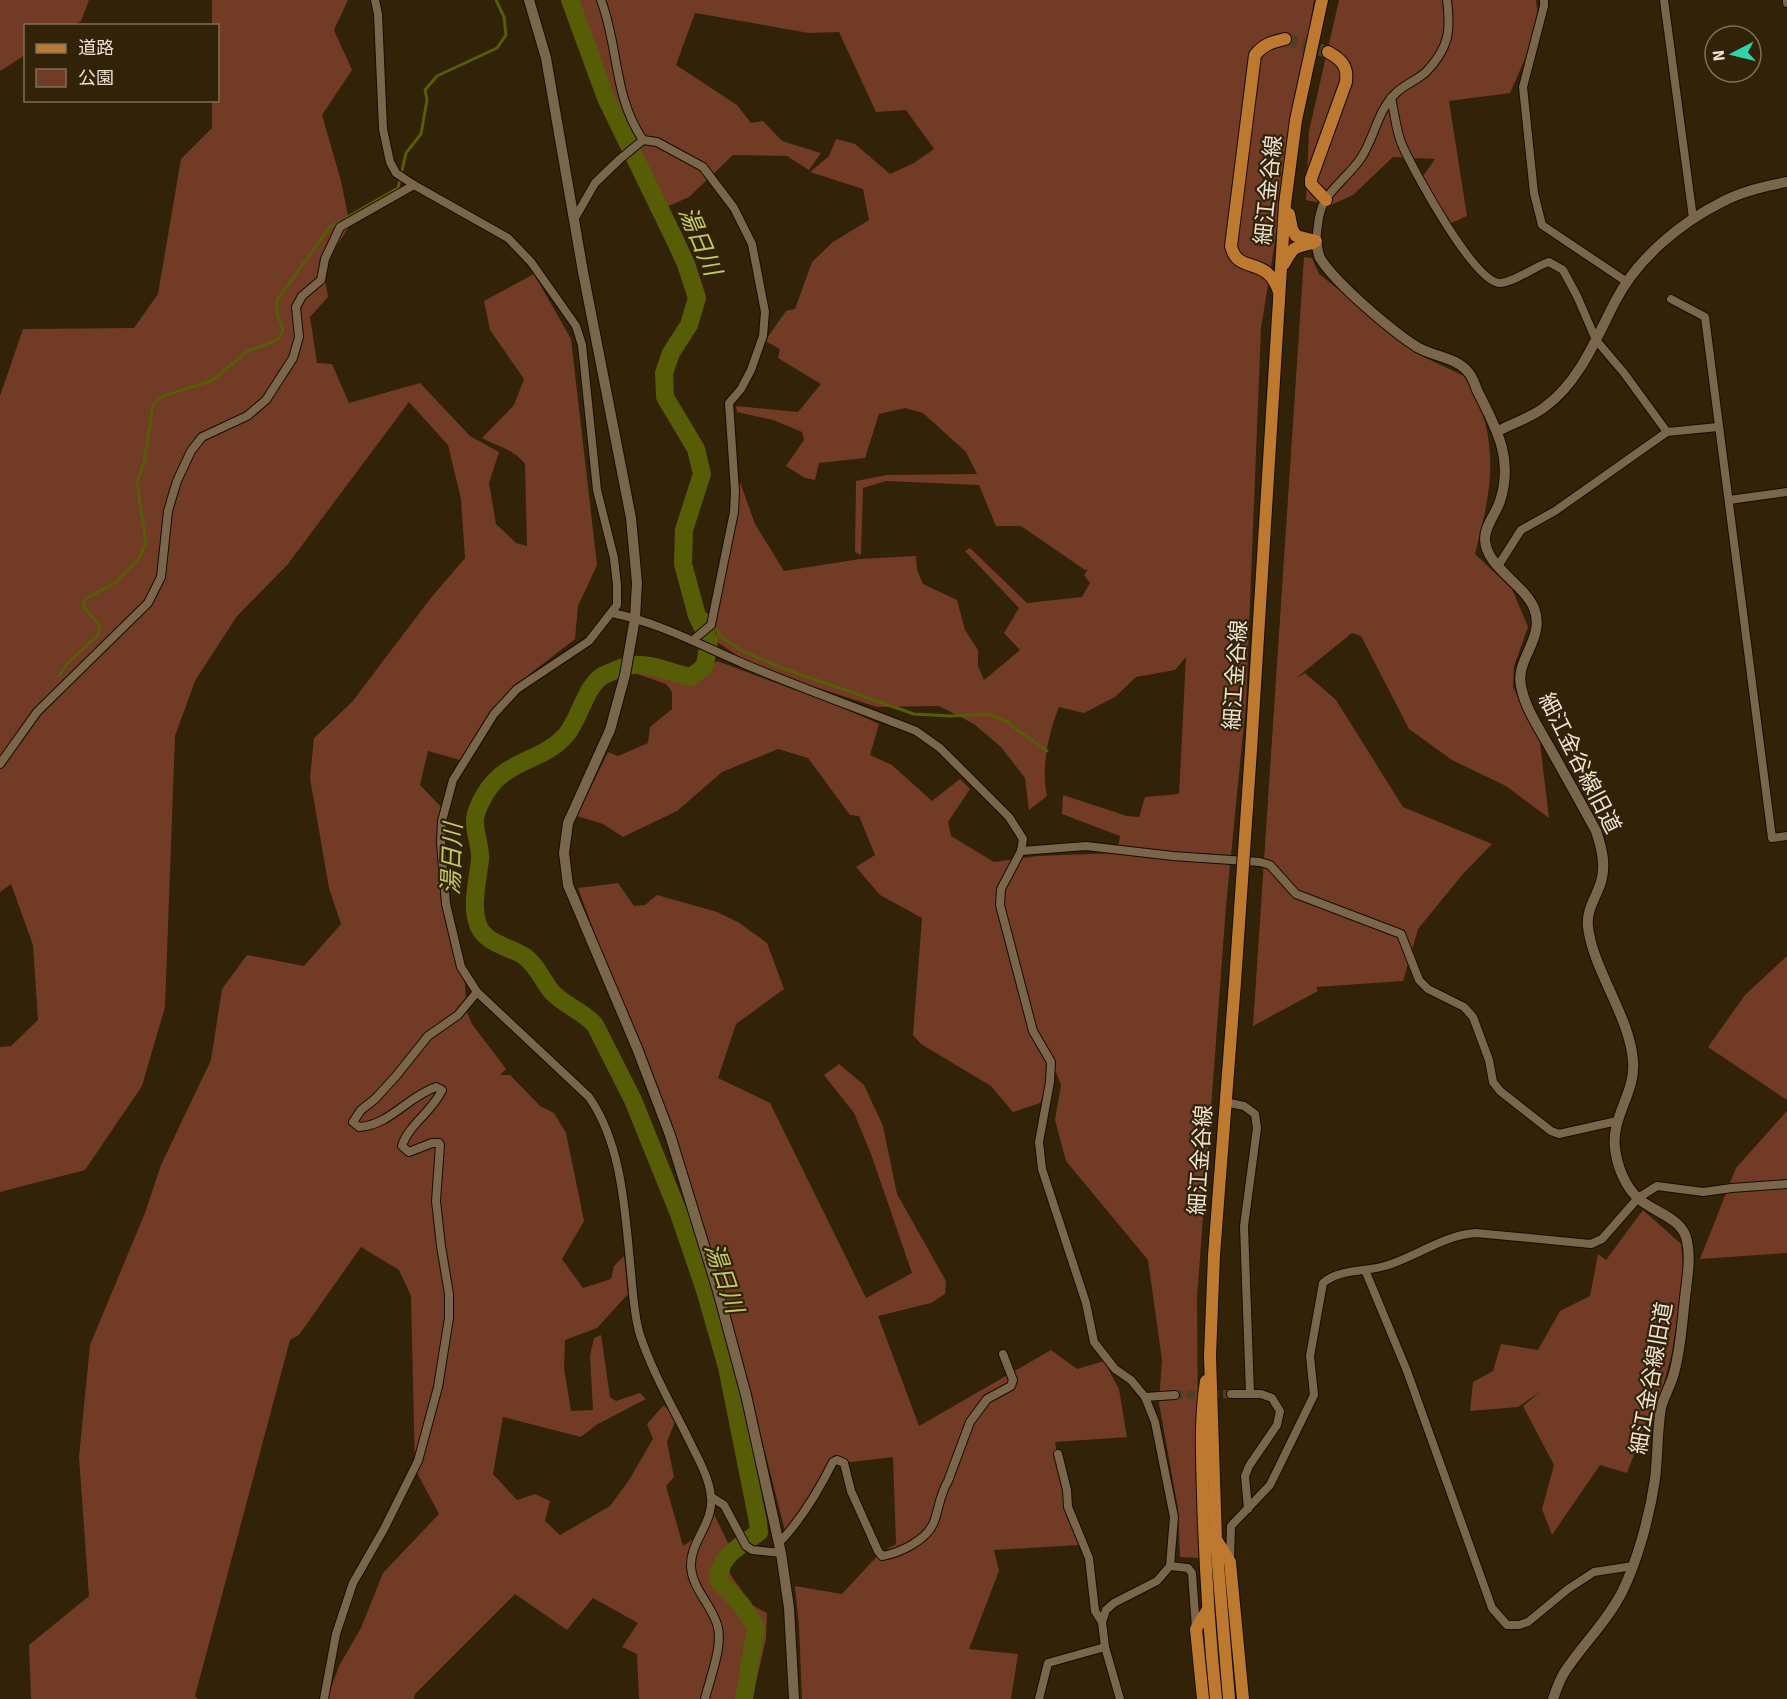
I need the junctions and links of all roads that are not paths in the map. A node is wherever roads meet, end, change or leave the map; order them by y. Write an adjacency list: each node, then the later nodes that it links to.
1 (375, 0): 13 (street)
2 (529, 0): 16 (street)
3 (601, 0): 11 (street)
4 (1322, 0): 15 (main road, 細江金谷線)
5 (1447, 0): 10 (street)
6 (1544, 0): 22 (street)
7 (1664, 0): 17 (street)
8 (1285, 39): 20 (main road)
9 (1328, 52): 14 (main road)
10 (1391, 98): 14 (street); 25 (street)
11 (643, 140): 16 (street); 34 (street)
12 (1787, 182): 17 (street)
13 (414, 185): 32 (street); 35 (street)
14 (1326, 200): 19 (street)
15 (1285, 204): 18 (main road, 細江金谷線); 19 (main road)
16 (575, 218): 33 (street)
17 (1693, 218): 22 (street)
18 (1283, 239): 20 (main road); 21 (main road, 細江金谷線)
19 (1316, 241): 21 (main road); 27 (street, 細江金谷線旧道)
20 (1261, 268): 23 (main road)
21 (1282, 268): 23 (main road, 細江金谷線)
22 (1627, 282): 25 (street)
23 (1280, 296): 39 (main road, 細江金谷線, bridge)
24 (1671, 299): 26 (street)
25 (1596, 340): 27 (street); 28 (street)
26 (1718, 427): 28 (street); 30 (street)
27 (1498, 431): 31 (street, 細江金谷線旧道)
28 (1667, 432): 31 (street)
29 (1787, 492): 30 (street)
30 (1729, 500): 36 (street)
31 (1498, 566): 40 (street, 細江金谷線旧道)
32 (612, 613): 33 (street); 38 (street)
33 (635, 618): 34 (street); 54 (street)
34 (693, 640): 37 (street)
35 (0, 764)
36 (1787, 836)
37 (1021, 851): 40 (street); 49 (street)
38 (477, 992): 51 (street); 62 (street)
39 (1225, 1102): 45 (main road, 細江金谷線); 46 (street)
40 (1617, 1121): 42 (street, 細江金谷線旧道)
41 (1787, 1184): 42 (street)
42 (1638, 1198): 43 (street); 57 (street, 細江金谷線旧道)
43 (1365, 1270): 52 (street); 57 (street)
44 (1003, 1354): 54 (street)
45 (1210, 1356): 53 (main road, 細江金谷線); 58 (main road, 細江金谷線)
46 (1250, 1393): 47 (street); 52 (street)
47 (1231, 1394)
48 (1175, 1395): 49 (street)
49 (1145, 1397): 56 (street)
50 (1058, 1454): 59 (street)
51 (711, 1497): 54 (street); 63 (street)
52 (1248, 1509): 55 (street)
53 (1216, 1540): 55 (main road); 69 (main road, 細江金谷線)
54 (780, 1548): 64 (street)
55 (1230, 1562): 70 (main road)
56 (1170, 1566): 59 (street); 60 (street)
57 (1633, 1566): 71 (street, 細江金谷線旧道)
58 (1208, 1609): 60 (main road); 68 (main road, 細江金谷線)
59 (1102, 1622): 61 (street)
60 (1196, 1629): 67 (main road)
61 (1105, 1647): 65 (street); 66 (street)
62 (324, 1699)
63 (705, 1699)
64 (794, 1699)
65 (1039, 1699)
66 (1120, 1699)
67 (1203, 1699)
68 (1216, 1699)
69 (1229, 1699)
70 (1244, 1699)
71 (1553, 1699)

